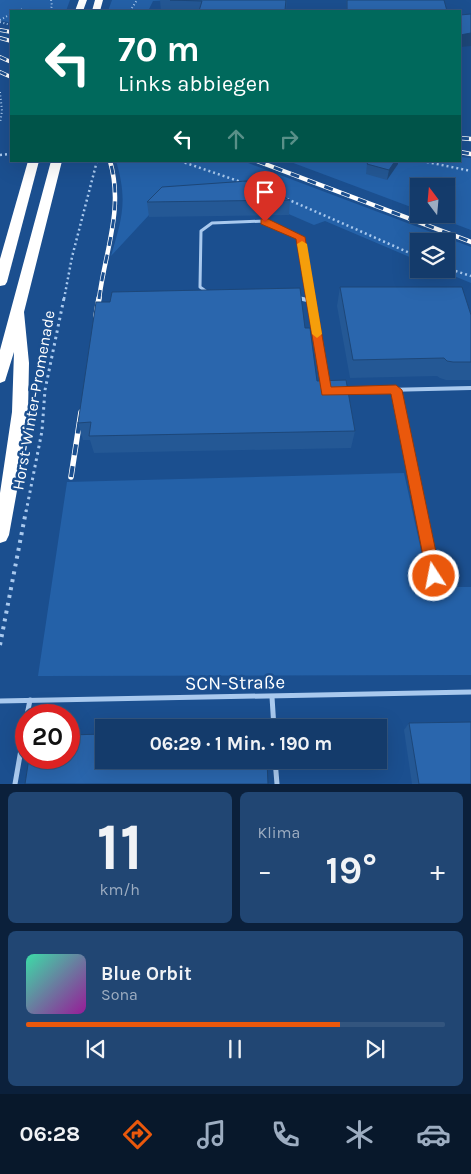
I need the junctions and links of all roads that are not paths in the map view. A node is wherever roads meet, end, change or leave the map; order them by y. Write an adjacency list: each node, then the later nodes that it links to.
1 (34, 162): 3 (highway)
2 (58, 162): 7 (highway)
3 (0, 282)
4 (293, 297): 6 (lane)
5 (214, 298): 6 (lane)
6 (312, 301): 12 (lane)
7 (17, 312): 8 (highway); 13 (highway)
8 (0, 377)
9 (471, 388): 10 (lane)
10 (396, 390): 11 (lane); 14 (lane)
11 (334, 391)
12 (326, 392)
13 (0, 535)
14 (434, 576)
15 (471, 692): 16 (lane, SCN-Straße)
16 (272, 697): 17 (lane, SCN-Straße); 20 (lane)
17 (30, 700): 18 (lane, SCN-Straße); 19 (lane)
18 (0, 701)
19 (29, 704)
20 (273, 719)
21 (18, 769): 23 (lane)
22 (275, 769): 24 (lane)
23 (15, 784)
24 (276, 784)

